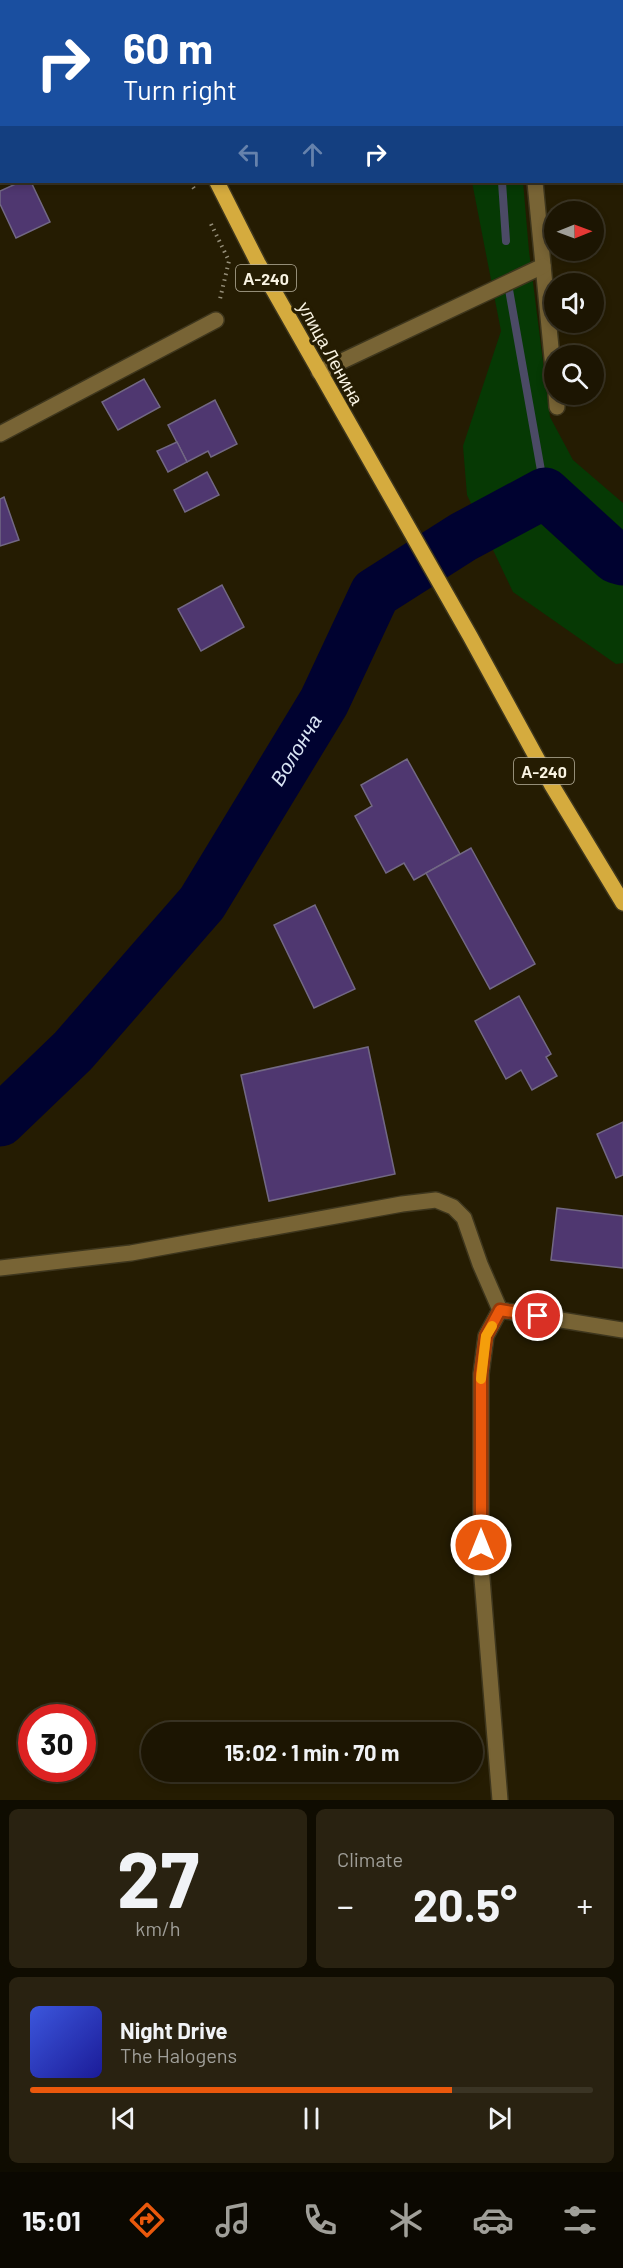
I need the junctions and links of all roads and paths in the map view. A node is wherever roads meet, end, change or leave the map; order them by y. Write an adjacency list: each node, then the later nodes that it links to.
1 (218, 183): 7 (main road, улица Ленина / А-240)
2 (535, 183): 4 (street)
3 (229, 261): 5 (path)
4 (543, 266): 6 (street); 7 (street)
5 (216, 320): 8 (street)
6 (551, 345)
7 (319, 372): 9 (main road, улица Ленина / А-240)
8 (0, 434)
9 (623, 903)
10 (0, 1268): 11 (street)
11 (500, 1310): 12 (street); 13 (street)
12 (623, 1330)
13 (501, 1800)

